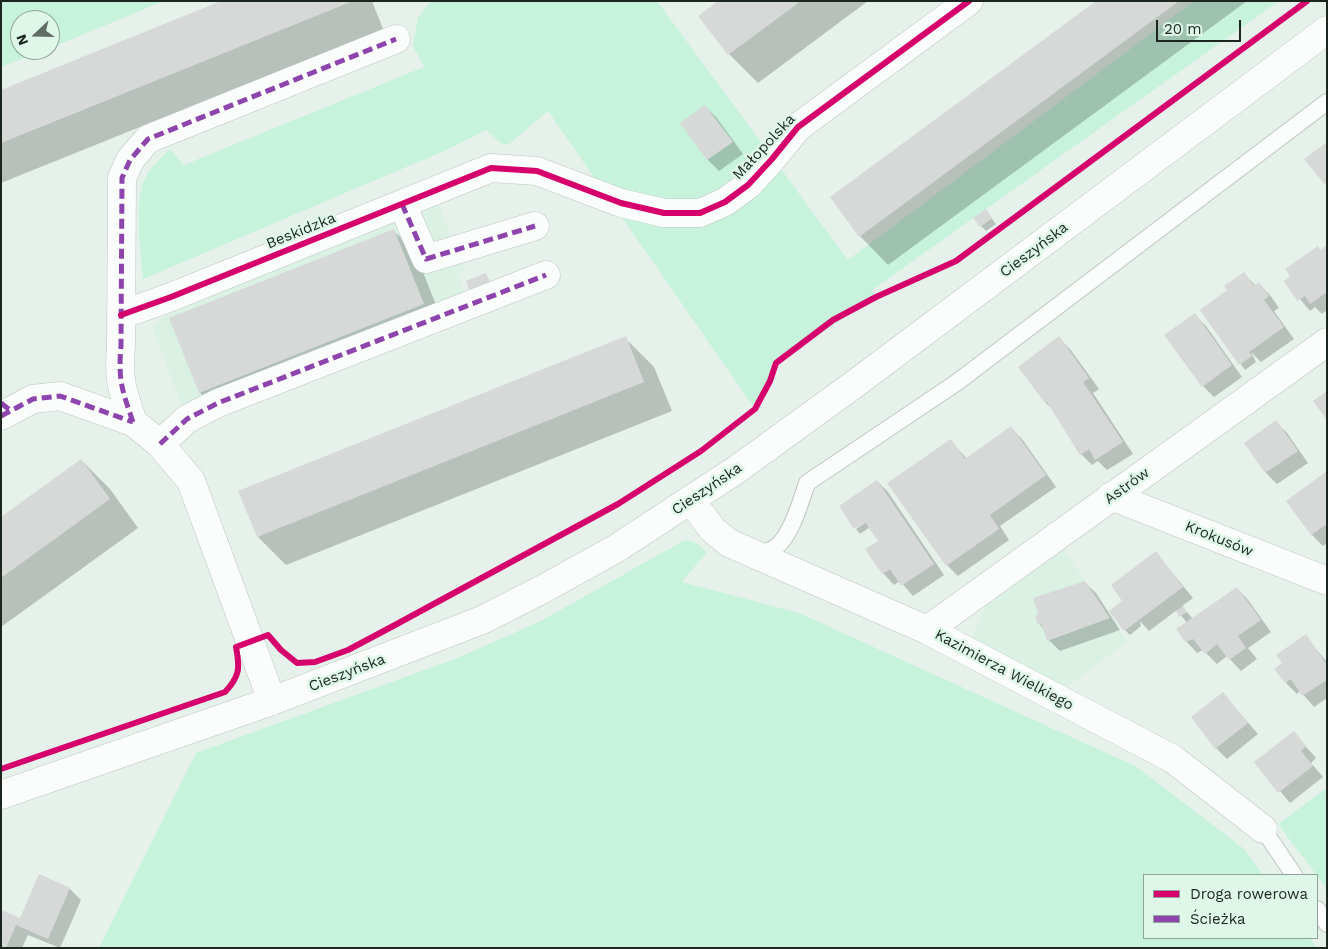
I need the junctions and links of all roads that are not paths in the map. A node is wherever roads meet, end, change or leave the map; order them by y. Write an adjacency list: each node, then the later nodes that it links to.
1 (969, 1): 5 (street, Małopolska)
2 (1327, 30): 15 (street, Cieszyńska)
3 (396, 39): 9 (street)
4 (1327, 102): 16 (lane)
5 (490, 168): 6 (street, Beskidzka)
6 (402, 204): 7 (street); 9 (street, Beskidzka)
7 (535, 226)
8 (546, 275): 13 (street)
9 (121, 315): 12 (street)
10 (1327, 342): 14 (street, Astrów)
11 (4, 410): 12 (street)
12 (132, 422): 13 (street)
13 (160, 444): 19 (street)
14 (1111, 496): 17 (street, Krokusów); 18 (street, Astrów)
15 (691, 501): 16 (street, Kazimierza Wielkiego); 19 (street, Cieszyńska)
16 (753, 554): 18 (street, Kazimierza Wielkiego)
17 (1327, 582)
18 (927, 630): 21 (street, Kazimierza Wielkiego)
19 (272, 701): 20 (street, Cieszyńska)
20 (1, 794)
21 (1263, 829): 22 (lane, Kazimierza Wielkiego)
22 (1293, 874)
23 (1318, 910): 24 (lane)
24 (1327, 924)

